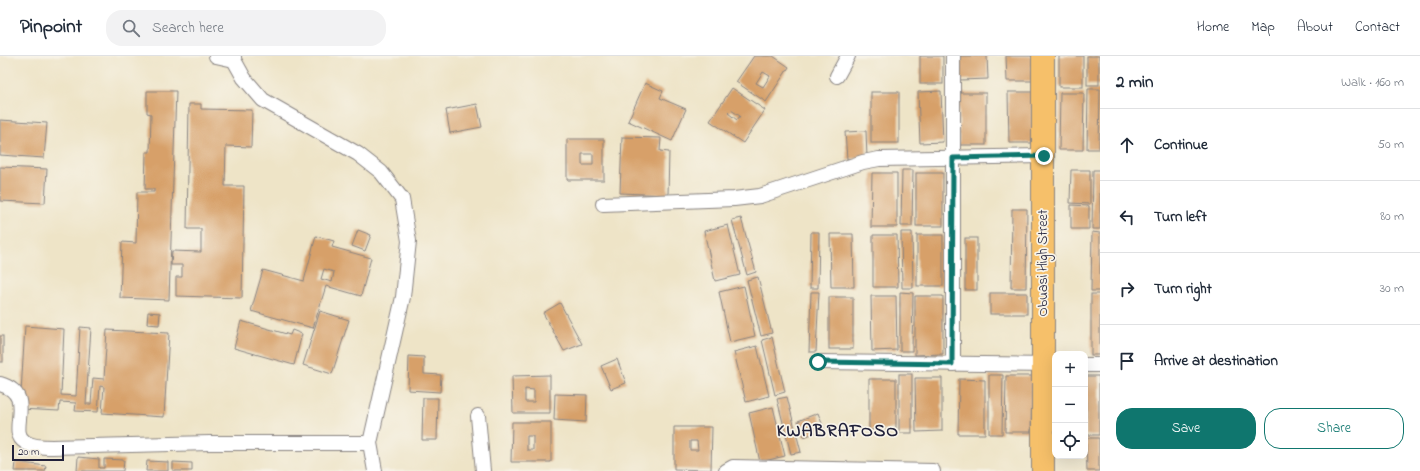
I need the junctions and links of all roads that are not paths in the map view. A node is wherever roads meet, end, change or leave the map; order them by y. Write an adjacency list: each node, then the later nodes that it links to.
1 (216, 56): 5 (street)
2 (848, 56): 6 (street)
3 (953, 56): 8 (street)
4 (1043, 56): 7 (main road, Obuasi High Street)
5 (234, 58): 17 (street)
6 (837, 76)
7 (1044, 156): 8 (street); 12 (main road, Obuasi High Street)
8 (953, 158): 9 (street); 11 (street)
9 (603, 204)
10 (818, 362): 11 (street)
11 (952, 364): 12 (street)
12 (1049, 365): 22 (main road, Obuasi High Street)
13 (1088, 365): 14 (street)
14 (1100, 365)
15 (0, 384): 17 (street)
16 (478, 416): 19 (street)
17 (370, 443): 18 (street)
18 (375, 471)
19 (483, 471)
20 (726, 471): 21 (street)
21 (934, 471)
22 (1043, 471)

